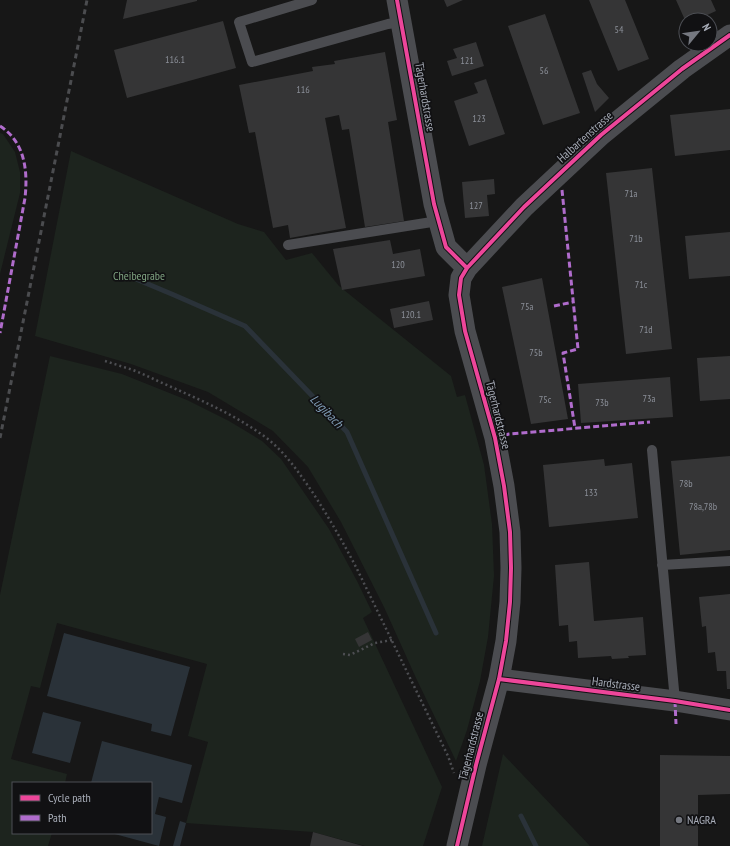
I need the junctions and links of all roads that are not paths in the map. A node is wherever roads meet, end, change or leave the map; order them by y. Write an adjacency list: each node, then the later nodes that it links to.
1 (312, 0): 3 (lane)
2 (397, 0): 3 (street, Tägerhardstrasse)
3 (401, 22): 5 (street, Tägerhardstrasse)
4 (730, 36): 7 (street, Halbartenstrasse)
5 (438, 221): 6 (lane); 7 (street, Tägerhardstrasse)
6 (288, 245)
7 (467, 268): 11 (street, Tägerhardstrasse)
8 (652, 450): 10 (lane)
9 (730, 561): 10 (lane)
10 (662, 565): 12 (lane)
11 (499, 679): 12 (street, Hardstrasse); 14 (street, Tägerhardstrasse)
12 (675, 701): 13 (street, Hardstrasse)
13 (730, 710)
14 (457, 846)

